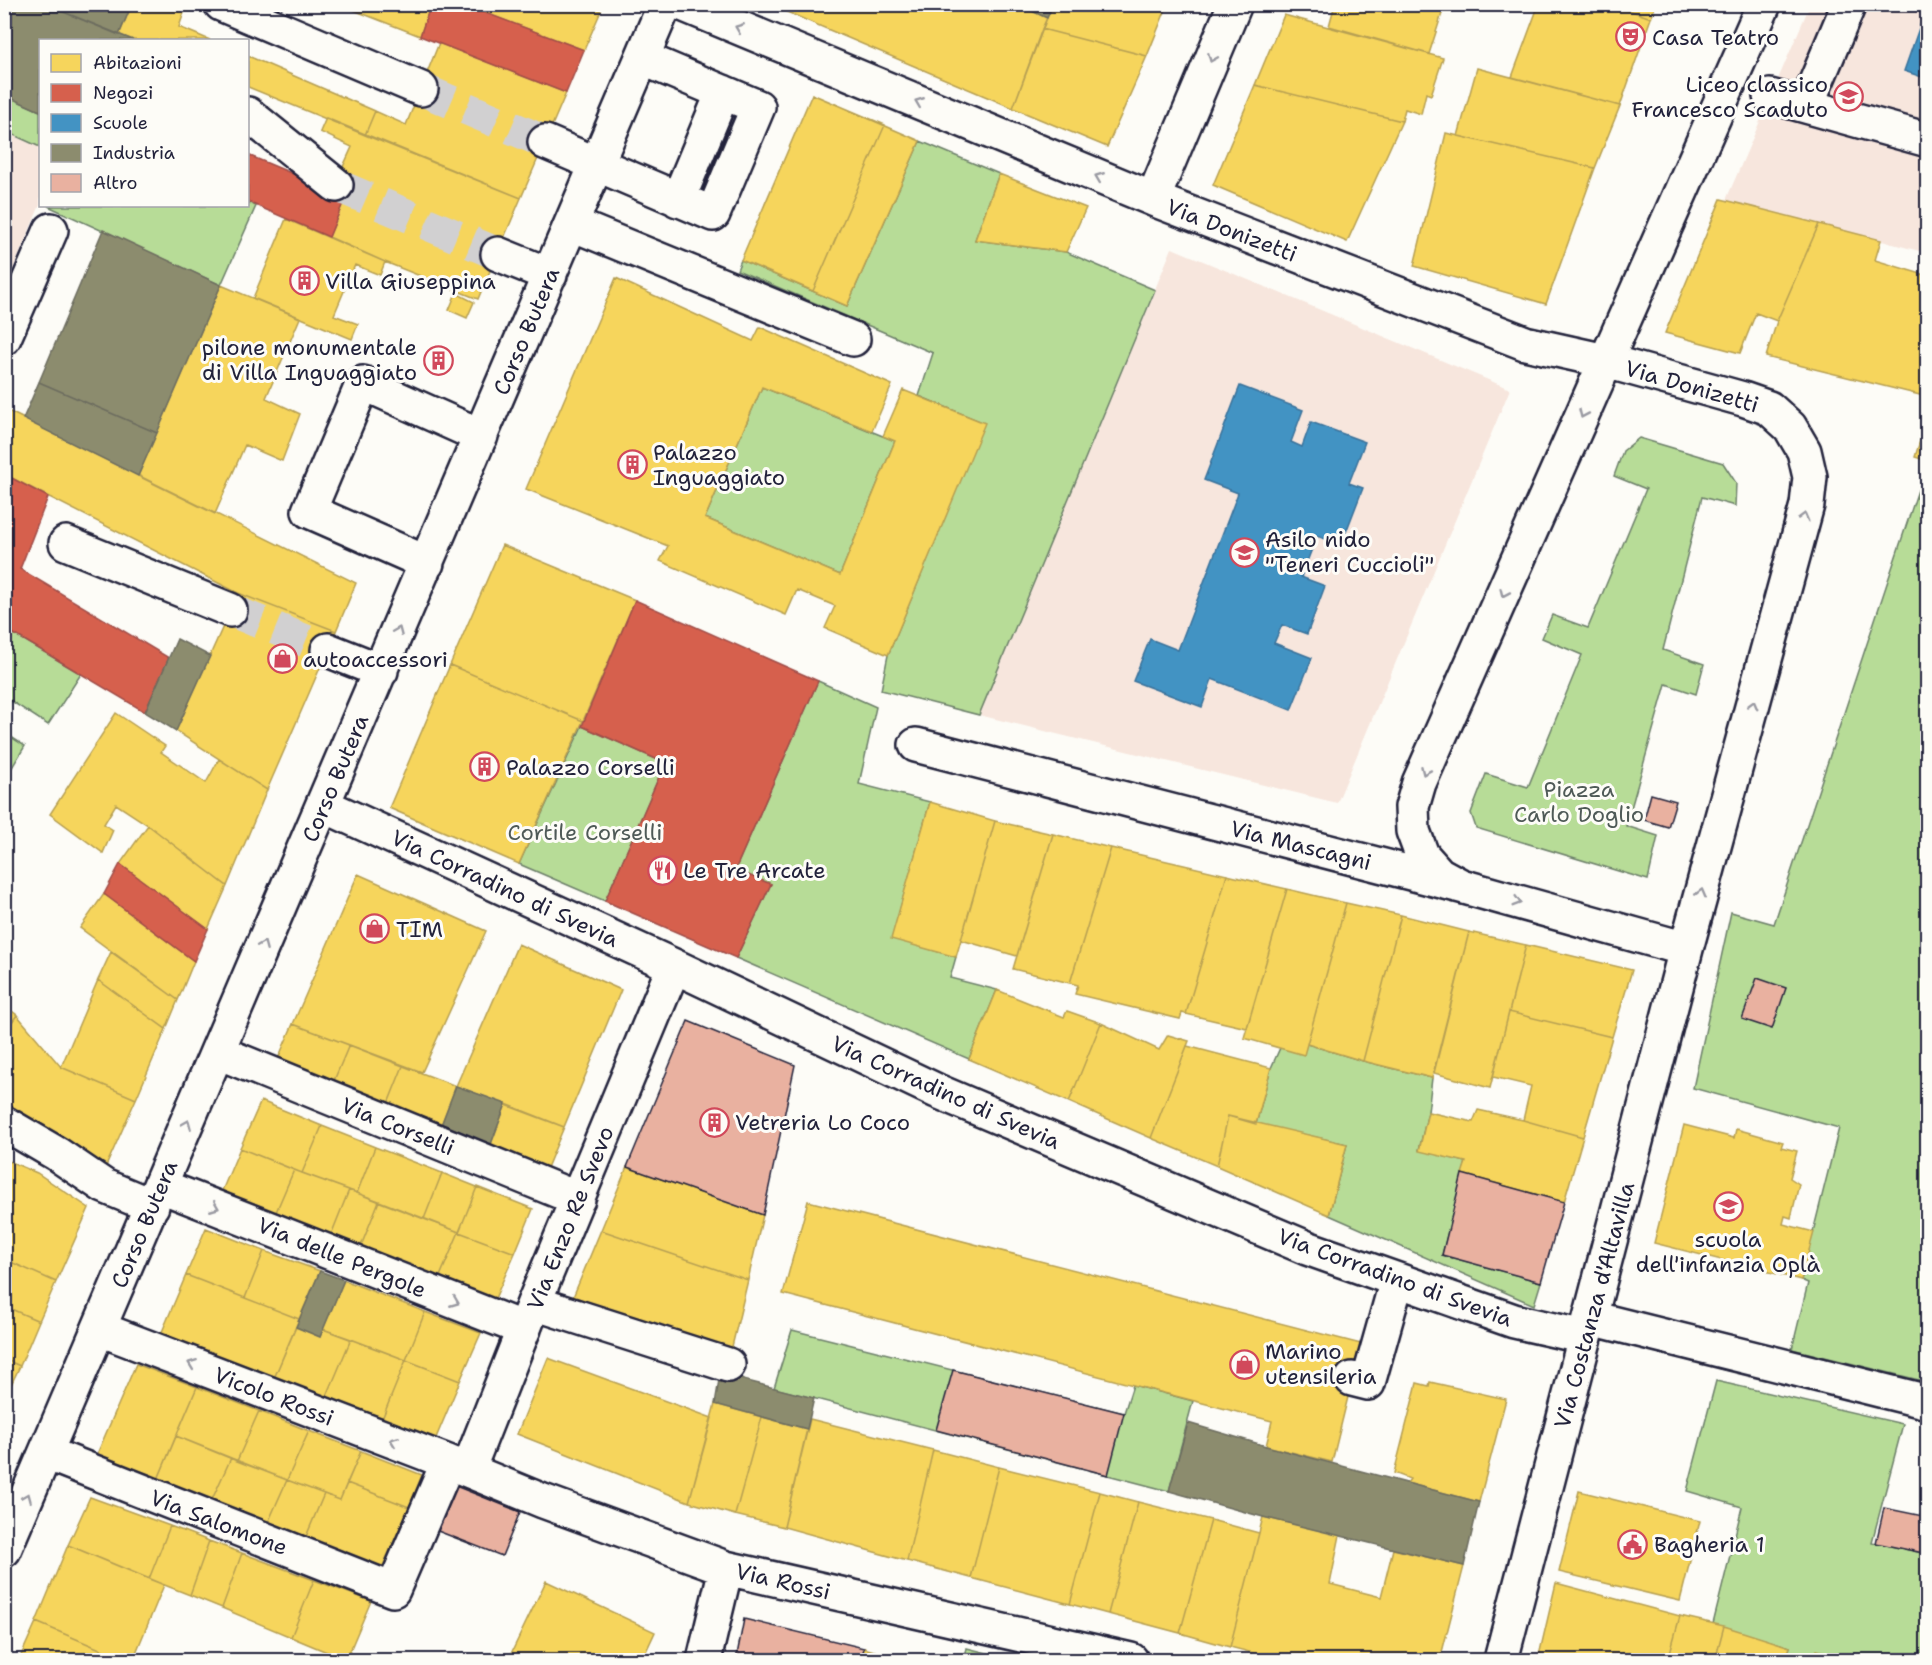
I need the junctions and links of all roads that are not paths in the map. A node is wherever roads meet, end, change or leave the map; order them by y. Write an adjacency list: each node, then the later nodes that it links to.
1 (221, 4): 8 (street)
2 (665, 4): 7 (street, Corso Butera)
3 (682, 4): 16 (street, Via Donizetti, one-way to 3)
4 (1235, 4): 16 (street, one-way to 16)
5 (1764, 4): 23 (street)
6 (1849, 4): 10 (street)
7 (642, 58): 14 (street, Corso Butera); 14 (street)
8 (421, 89)
9 (1770, 96): 10 (street)
10 (1806, 106): 12 (street)
11 (249, 115): 15 (street)
12 (1928, 140)
13 (545, 142): 14 (street)
14 (597, 166): 17 (street, Corso Butera)
15 (336, 185)
16 (1153, 199): 23 (street, Via Donizetti)
17 (572, 224): 20 (street, Corso Butera); 22 (street)
18 (51, 230): 21 (street)
19 (498, 254): 20 (street)
20 (550, 275): 25 (street, Corso Butera)
21 (4, 338)
22 (853, 339)
23 (1606, 361): 24 (street, Via Donizetti); 33 (street, one-way to 33)
24 (1790, 427): 34 (street, Via Costanza d'Altavilla, one-way to 24)
25 (481, 436): 27 (street, Corso Butera); 27 (street)
26 (66, 543): 28 (street)
27 (427, 563): 30 (street, Corso Butera, one-way to 27)
28 (230, 610)
29 (328, 650): 30 (street)
30 (381, 671): 32 (street, Corso Butera)
31 (916, 745): 33 (street, Via Mascagni)
32 (323, 805): 35 (street, Via Corradino di Svevia); 36 (street, Corso Butera, one-way to 32)
33 (1461, 886): 34 (street, Via Mascagni, one-way to 34)
34 (1686, 949): 42 (street, Via Costanza d'Altavilla)
35 (674, 966): 39 (street, Via Enzo Re Svevo); 40 (street, Via Corradino di Svevia)
36 (218, 1052): 38 (street, Corso Butera, one-way to 36); 39 (street, Via Corselli)
37 (4, 1123): 38 (street, Via delle Pergole)
38 (156, 1196): 41 (street, Via delle Pergole, one-way to 41); 43 (street, Corso Butera)
39 (578, 1199): 41 (street, Via Enzo Re Svevo)
40 (1397, 1280): 42 (street, Via Corradino di Svevia); 45 (street)
41 (529, 1316): 44 (street, Via delle Pergole); 48 (street, Via Enzo Re Svevo)
42 (1588, 1328): 46 (street, Via Corradino di Svevia); 54 (street, Via Costanza d'Altavilla)
43 (99, 1329): 47 (street, Corso Butera); 48 (street, Vicolo Rossi, one-way to 43)
44 (728, 1365)
45 (1352, 1379)
46 (1928, 1402)
47 (46, 1454): 49 (street, Corso Butera, one-way to 47); 51 (street, Via Salomone)
48 (458, 1466): 50 (street, Via Rossi); 51 (street, Via Enzo Re Svevo)
49 (4, 1550)
50 (726, 1568): 52 (street); 53 (street, Via Rossi)
51 (393, 1590)
52 (704, 1660)
53 (1131, 1660)
54 (1501, 1660)

